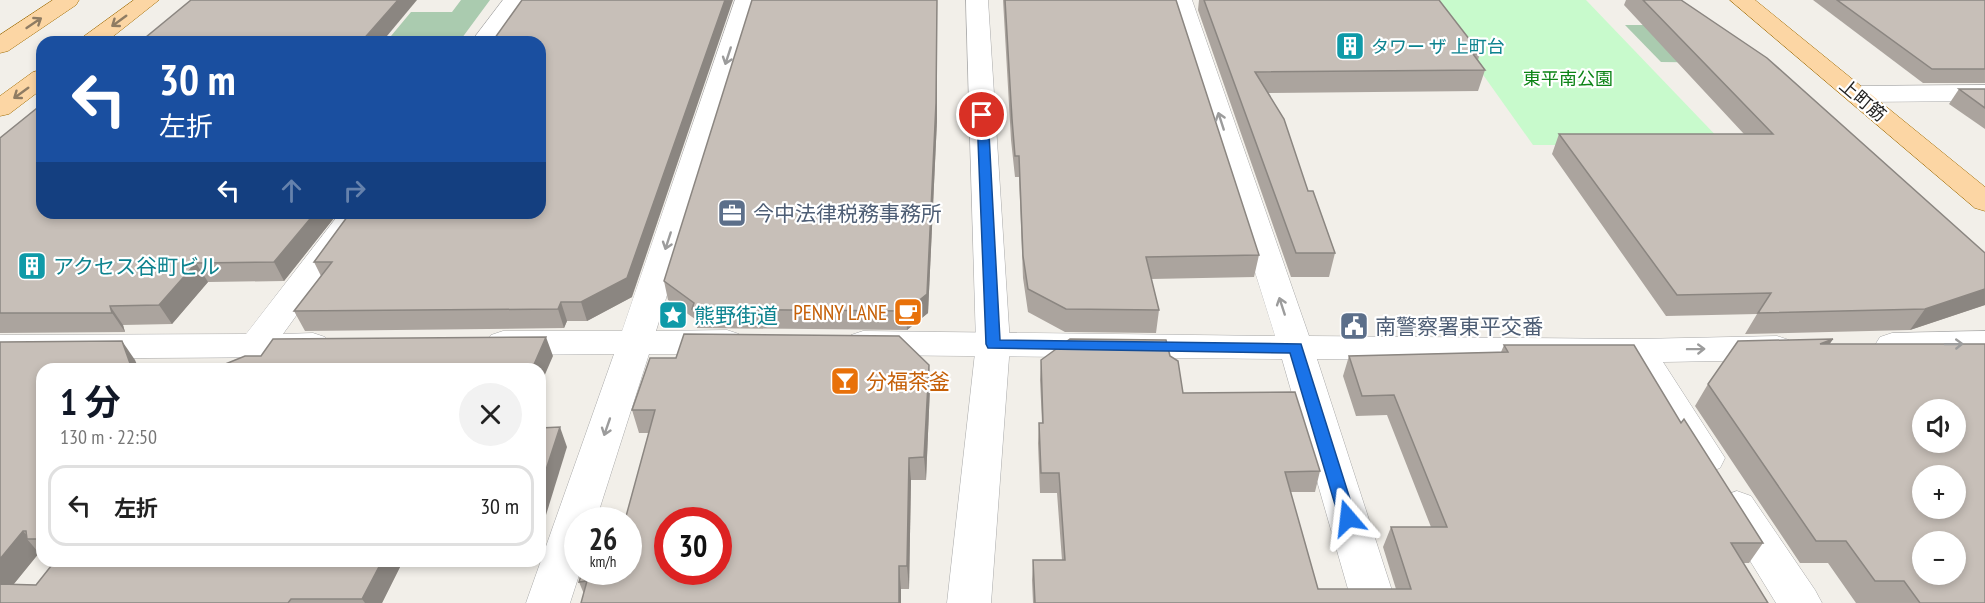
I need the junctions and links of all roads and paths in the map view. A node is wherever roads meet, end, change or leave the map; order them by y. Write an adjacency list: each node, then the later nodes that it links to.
1 (68, 0): 10 (main road, one-way to 1)
2 (148, 0): 8 (main road, one-way to 8)
3 (514, 0): 9 (street)
4 (746, 0): 17 (street, one-way to 17)
5 (977, 0): 22 (street)
6 (1181, 0): 27 (street, one-way to 6)
7 (1741, 0): 13 (main road, 上町筋)
8 (99, 36)
9 (487, 36)
10 (0, 46)
11 (36, 81): 14 (main road, one-way to 14)
12 (1985, 93): 13 (street)
13 (1857, 94): 15 (main road, 上町筋)
14 (0, 108)
15 (1985, 202)
16 (350, 219): 29 (street)
17 (636, 341): 18 (street); 19 (street); 30 (street, one-way to 30)
18 (755, 342)
19 (470, 343)
20 (826, 343): 22 (street)
21 (1985, 343): 24 (street, one-way to 21)
22 (993, 344): 27 (street); 31 (street)
23 (339, 345): 29 (street)
24 (1865, 346)
25 (0, 347): 29 (street)
26 (1805, 347): 28 (street, one-way to 26)
27 (1296, 348): 28 (street); 32 (street)
28 (1638, 351): 33 (street)
29 (232, 353)
30 (548, 603)
31 (969, 603)
32 (1374, 603)
33 (1800, 603)

